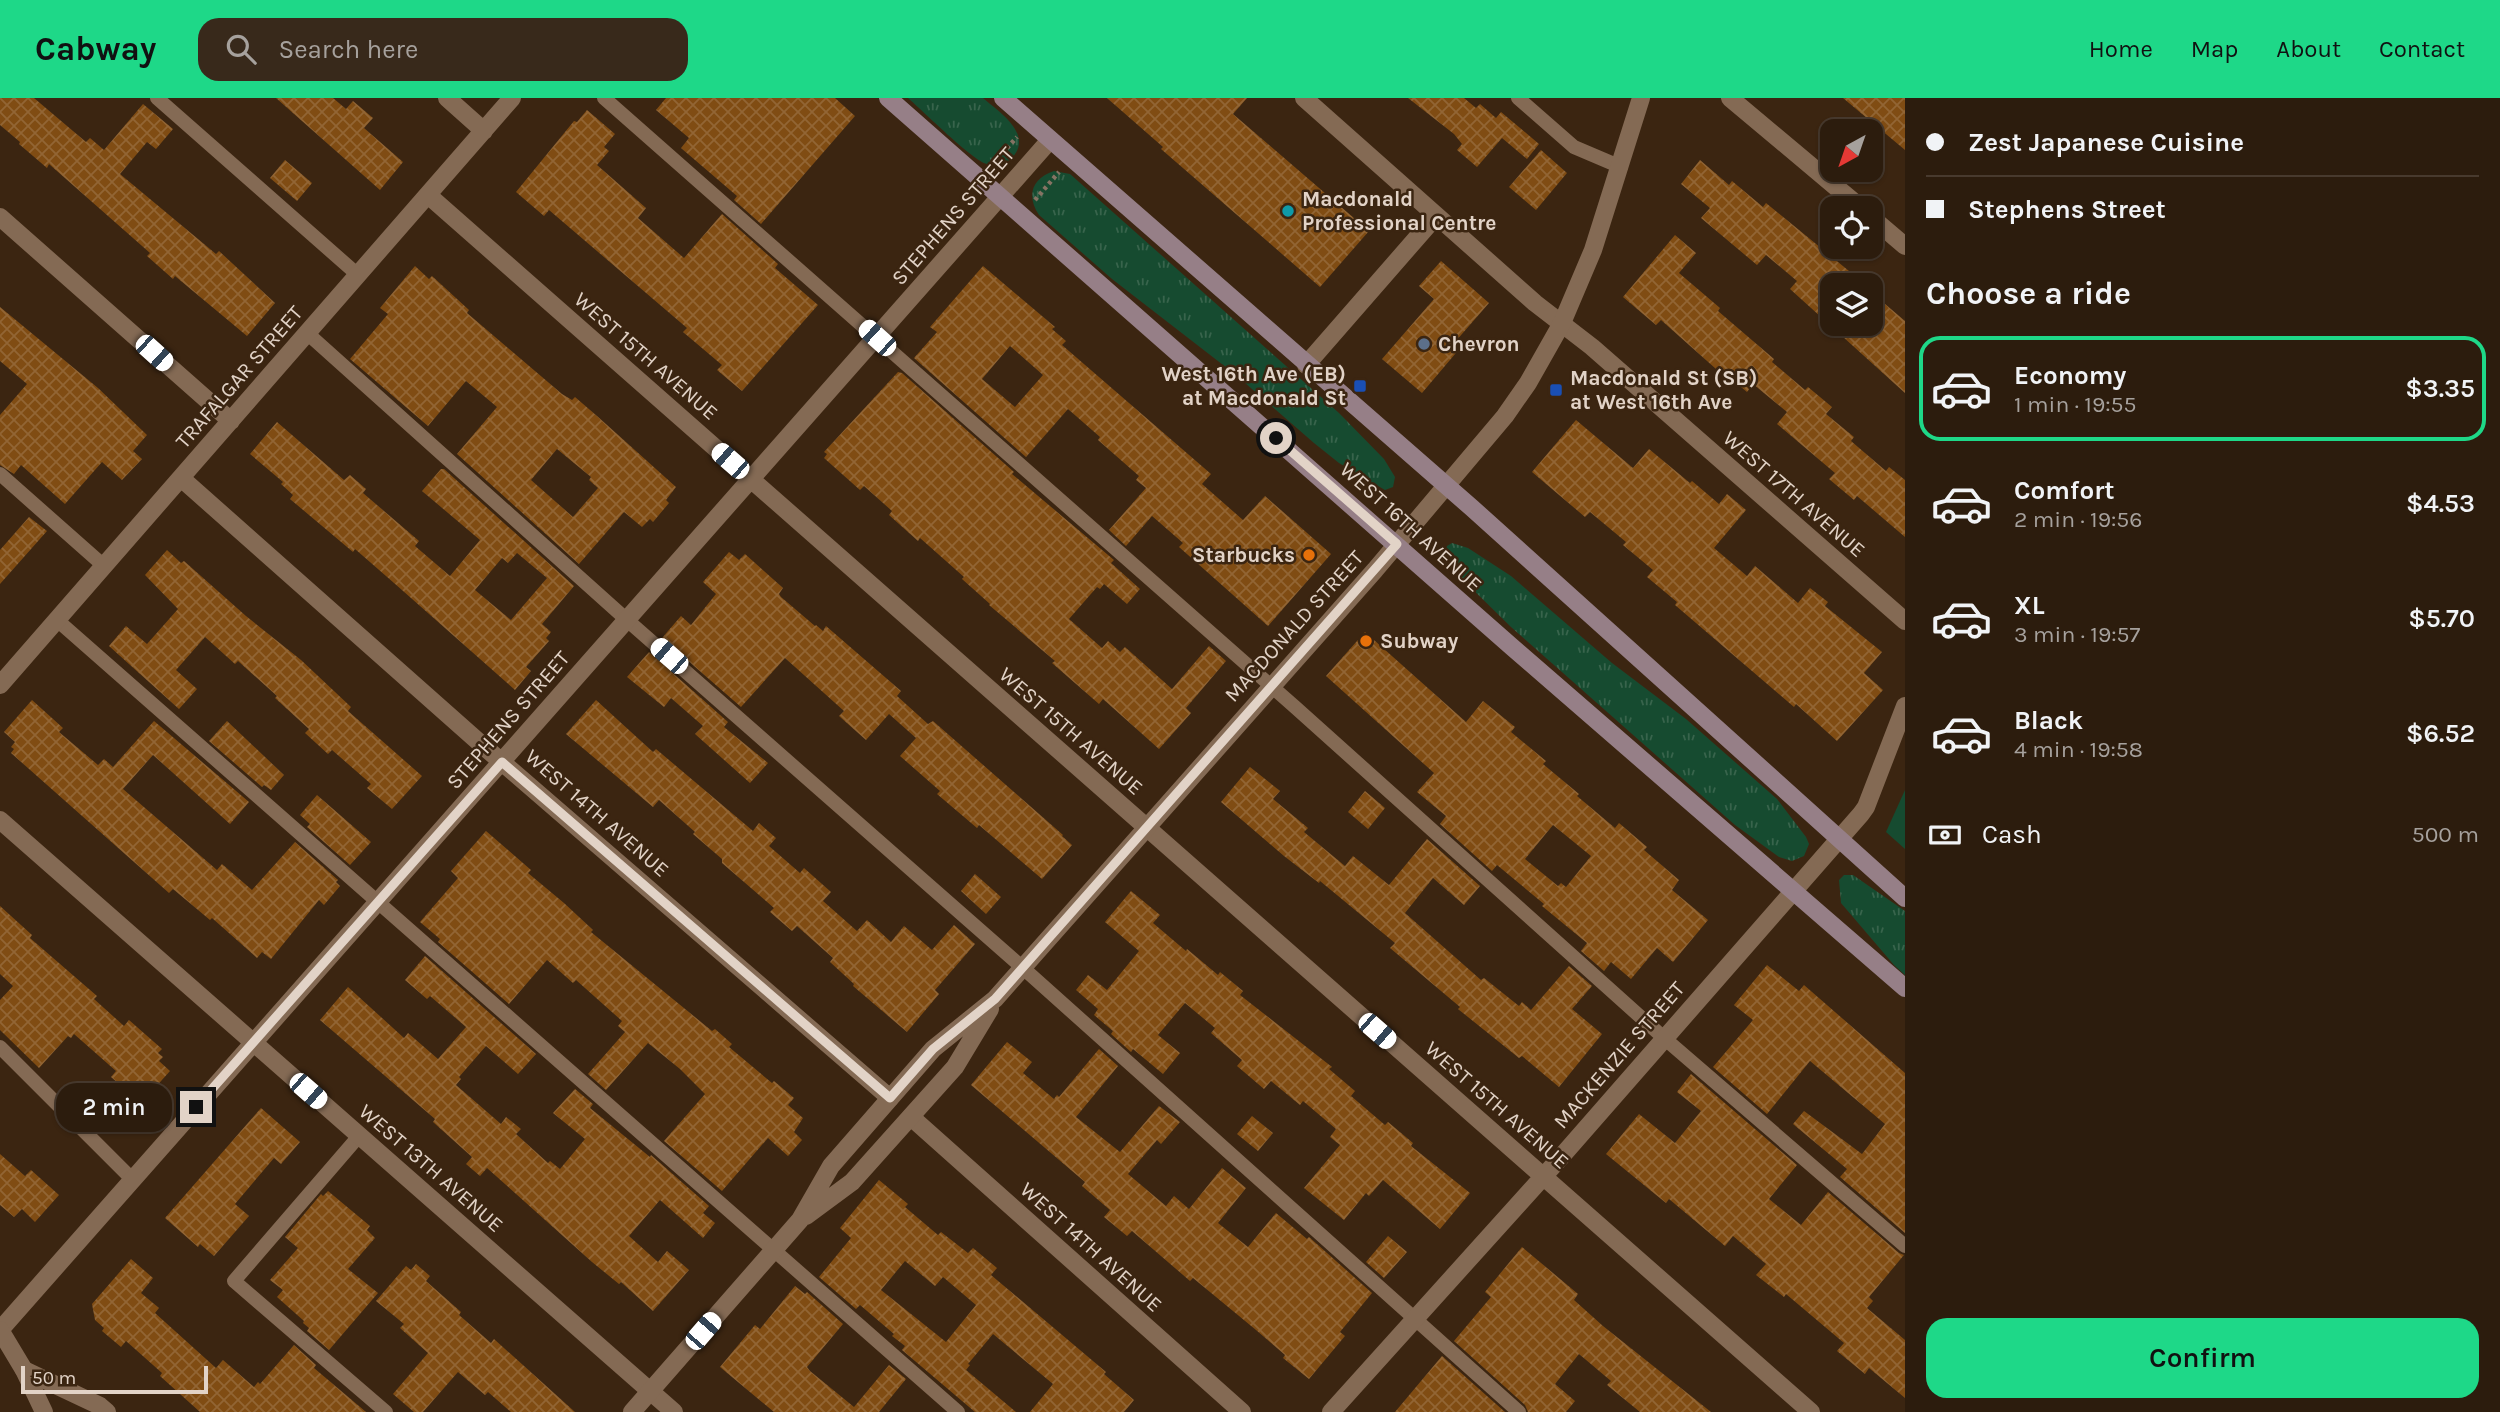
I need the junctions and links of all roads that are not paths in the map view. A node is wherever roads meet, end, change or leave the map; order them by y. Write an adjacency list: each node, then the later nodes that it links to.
1 (157, 98): 21 (lane)
2 (447, 98): 11 (street)
3 (512, 98): 11 (street, TRAFALGAR STREET)
4 (604, 98): 24 (lane)
5 (888, 98): 16 (main road, WEST 16TH AVENUE)
6 (1003, 98): 12 (main road)
7 (1304, 98): 17 (street, WEST 17TH AVENUE)
8 (1518, 98): 13 (lane)
9 (1640, 98): 13 (street, MACDONALD STREET)
10 (1730, 98): 15 (street)
11 (484, 131): 14 (street, TRAFALGAR STREET)
12 (1050, 140): 16 (street, STEPHENS STREET); 25 (main road)
13 (1621, 167): 22 (street, MACDONALD STREET)
14 (428, 195): 21 (street, TRAFALGAR STREET); 29 (street, WEST 15TH AVENUE)
15 (1847, 196)
16 (1000, 198): 24 (street, STEPHENS STREET); 31 (main road, WEST 16TH AVENUE)
17 (1436, 216): 22 (street, WEST 17TH AVENUE); 25 (street)
18 (0, 217): 26 (street)
19 (1883, 227): 20 (street)
20 (1905, 246)
21 (358, 275): 23 (street, TRAFALGAR STREET)
22 (1562, 323): 30 (street, MACDONALD STREET); 35 (street, WEST 17TH AVENUE)
23 (307, 333): 26 (street, TRAFALGAR STREET); 34 (lane)
24 (877, 338): 29 (street, STEPHENS STREET); 37 (lane)
25 (1306, 365): 30 (main road)
26 (231, 421): 28 (street, TRAFALGAR STREET)
27 (0, 474): 32 (lane)
28 (181, 478): 32 (street, TRAFALGAR STREET); 39 (street, WEST 14TH AVENUE)
29 (752, 480): 34 (street, STEPHENS STREET); 41 (street, WEST 15TH AVENUE)
30 (1447, 486): 31 (street, MACDONALD STREET); 42 (main road)
31 (1397, 544): 37 (street, MACDONALD STREET); 43 (main road, WEST 16TH AVENUE)
32 (104, 566): 33 (street, TRAFALGAR STREET)
33 (57, 620): 36 (street, TRAFALGAR STREET); 45 (lane)
34 (627, 620): 39 (street, STEPHENS STREET); 46 (lane)
35 (1905, 621)
36 (0, 685)
37 (1271, 686): 41 (street, MACDONALD STREET); 49 (lane)
38 (1905, 706): 42 (street, MACKENZIE STREET)
39 (502, 762): 45 (street, STEPHENS STREET); 52 (street, WEST 14TH AVENUE)
40 (0, 820): 50 (street, WEST 13TH AVENUE)
41 (1146, 827): 46 (street, MACDONALD STREET); 55 (street, WEST 15TH AVENUE)
42 (1839, 840): 43 (street, MACKENZIE STREET); 44 (main road)
43 (1794, 891): 47 (main road, WEST 16TH AVENUE); 49 (street, MACKENZIE STREET)
44 (1905, 898)
45 (377, 902): 50 (street, STEPHENS STREET); 59 (lane)
46 (1023, 968): 48 (street, MACDONALD STREET); 60 (lane)
47 (1905, 988)
48 (995, 999): 52 (street, MACDONALD STREET); 53 (street, MACDONALD STREET)
49 (1664, 1038): 55 (street, MACKENZIE STREET); 58 (lane)
50 (253, 1043): 54 (street, WEST 13TH AVENUE); 56 (street, STEPHENS STREET)
51 (0, 1047): 56 (lane)
52 (890, 1098): 57 (street, MACDONALD STREET)
53 (911, 1117): 57 (street, MACDONALD STREET); 70 (street, WEST 14TH AVENUE)
54 (359, 1136): 63 (street, WEST 13TH AVENUE); 66 (lane)
55 (1543, 1176): 60 (street, MACKENZIE STREET); 73 (street, WEST 15TH AVENUE)
56 (132, 1180): 61 (street, STEPHENS STREET)
57 (800, 1220): 59 (street, MACDONALD STREET)
58 (1905, 1246)
59 (774, 1250): 63 (street, MACDONALD STREET); 69 (lane)
60 (1415, 1320): 71 (street, MACKENZIE STREET); 72 (lane)
61 (0, 1330): 62 (street)
62 (24, 1370): 64 (street); 65 (street)
63 (651, 1391): 67 (street, MACDONALD STREET); 68 (street, WEST 13TH AVENUE)
64 (44, 1412)
65 (107, 1412)
66 (386, 1412)
67 (632, 1412)
68 (674, 1412)
69 (958, 1412)
70 (1242, 1412)
71 (1331, 1412)
72 (1519, 1412)
73 (1811, 1412)

